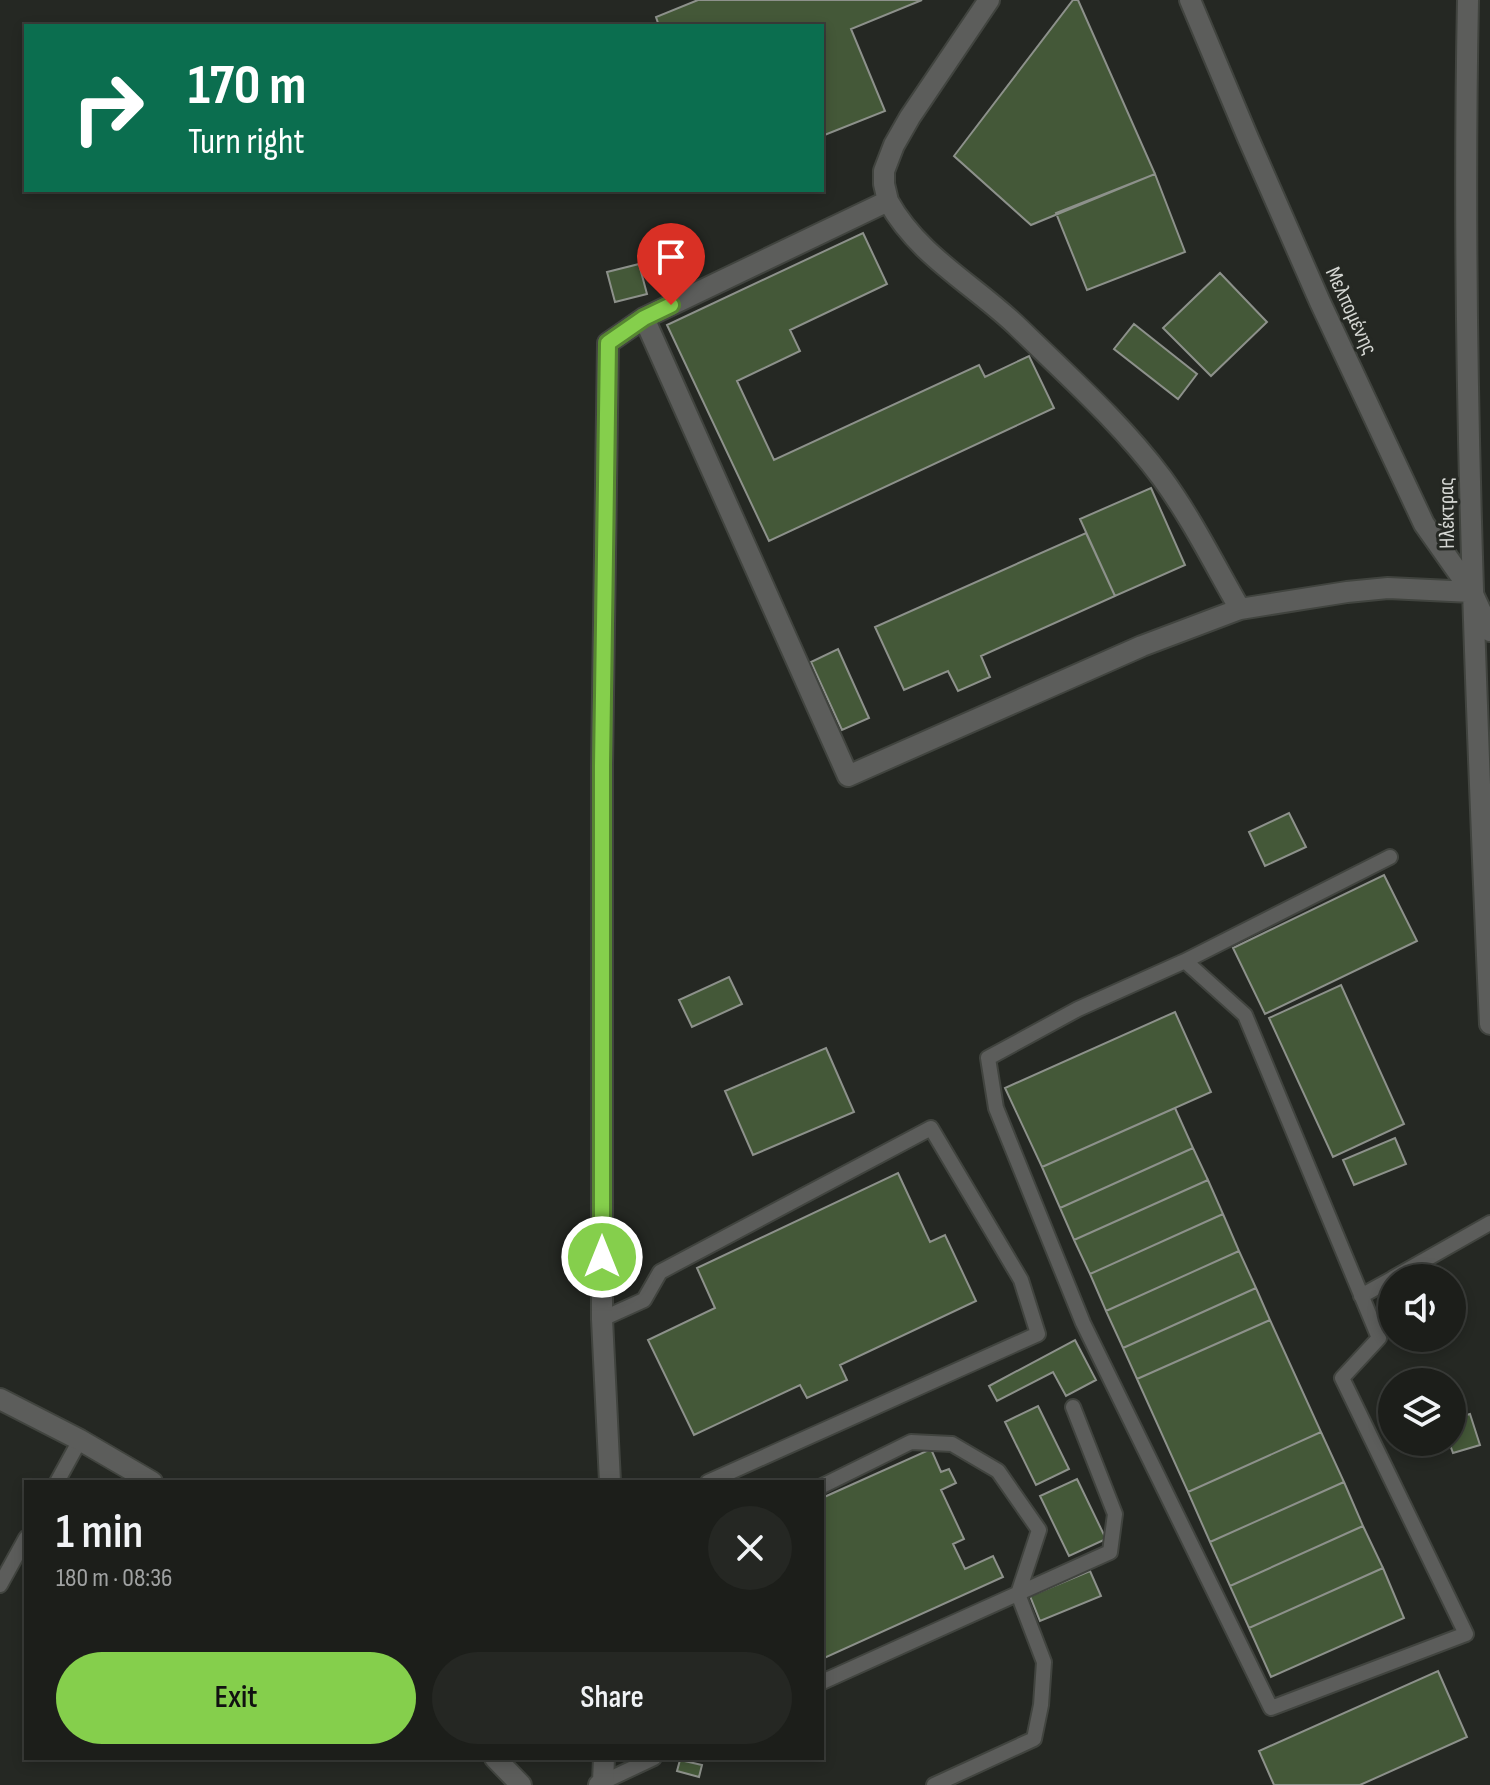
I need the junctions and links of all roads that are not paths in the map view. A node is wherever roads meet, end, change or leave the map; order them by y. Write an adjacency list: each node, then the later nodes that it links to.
1 (989, 0): 4 (street)
2 (1190, 0): 6 (street, Μελπομένης)
3 (1468, 0): 6 (street, Ηλέκτρας)
4 (888, 201): 5 (street); 7 (street)
5 (644, 318): 7 (street); 16 (street)
6 (1481, 589): 7 (street); 8 (street, Μελπομένης); 11 (street, Ηλέκτρας)
7 (1240, 609)
8 (1490, 631)
9 (1390, 857): 10 (lane)
10 (1185, 961): 15 (lane); 15 (lane)
11 (1490, 1024)
12 (1490, 1223): 13 (lane)
13 (1418, 1264)
14 (1378, 1286): 15 (lane)
15 (1361, 1296)
16 (602, 1319): 22 (street); 23 (lane)
17 (0, 1399): 19 (street)
18 (1073, 1407): 27 (lane)
19 (80, 1440): 20 (lane); 21 (street)
20 (58, 1480)
21 (149, 1480)
22 (610, 1480)
23 (712, 1480)
24 (824, 1485): 27 (lane)
25 (24, 1542): 26 (lane)
26 (0, 1585)
27 (1018, 1594): 28 (lane); 34 (lane)
28 (824, 1681)
29 (497, 1760): 33 (street)
30 (604, 1760): 32 (street)
31 (650, 1760): 32 (lane)
32 (601, 1784)
33 (521, 1785)
34 (934, 1785)

